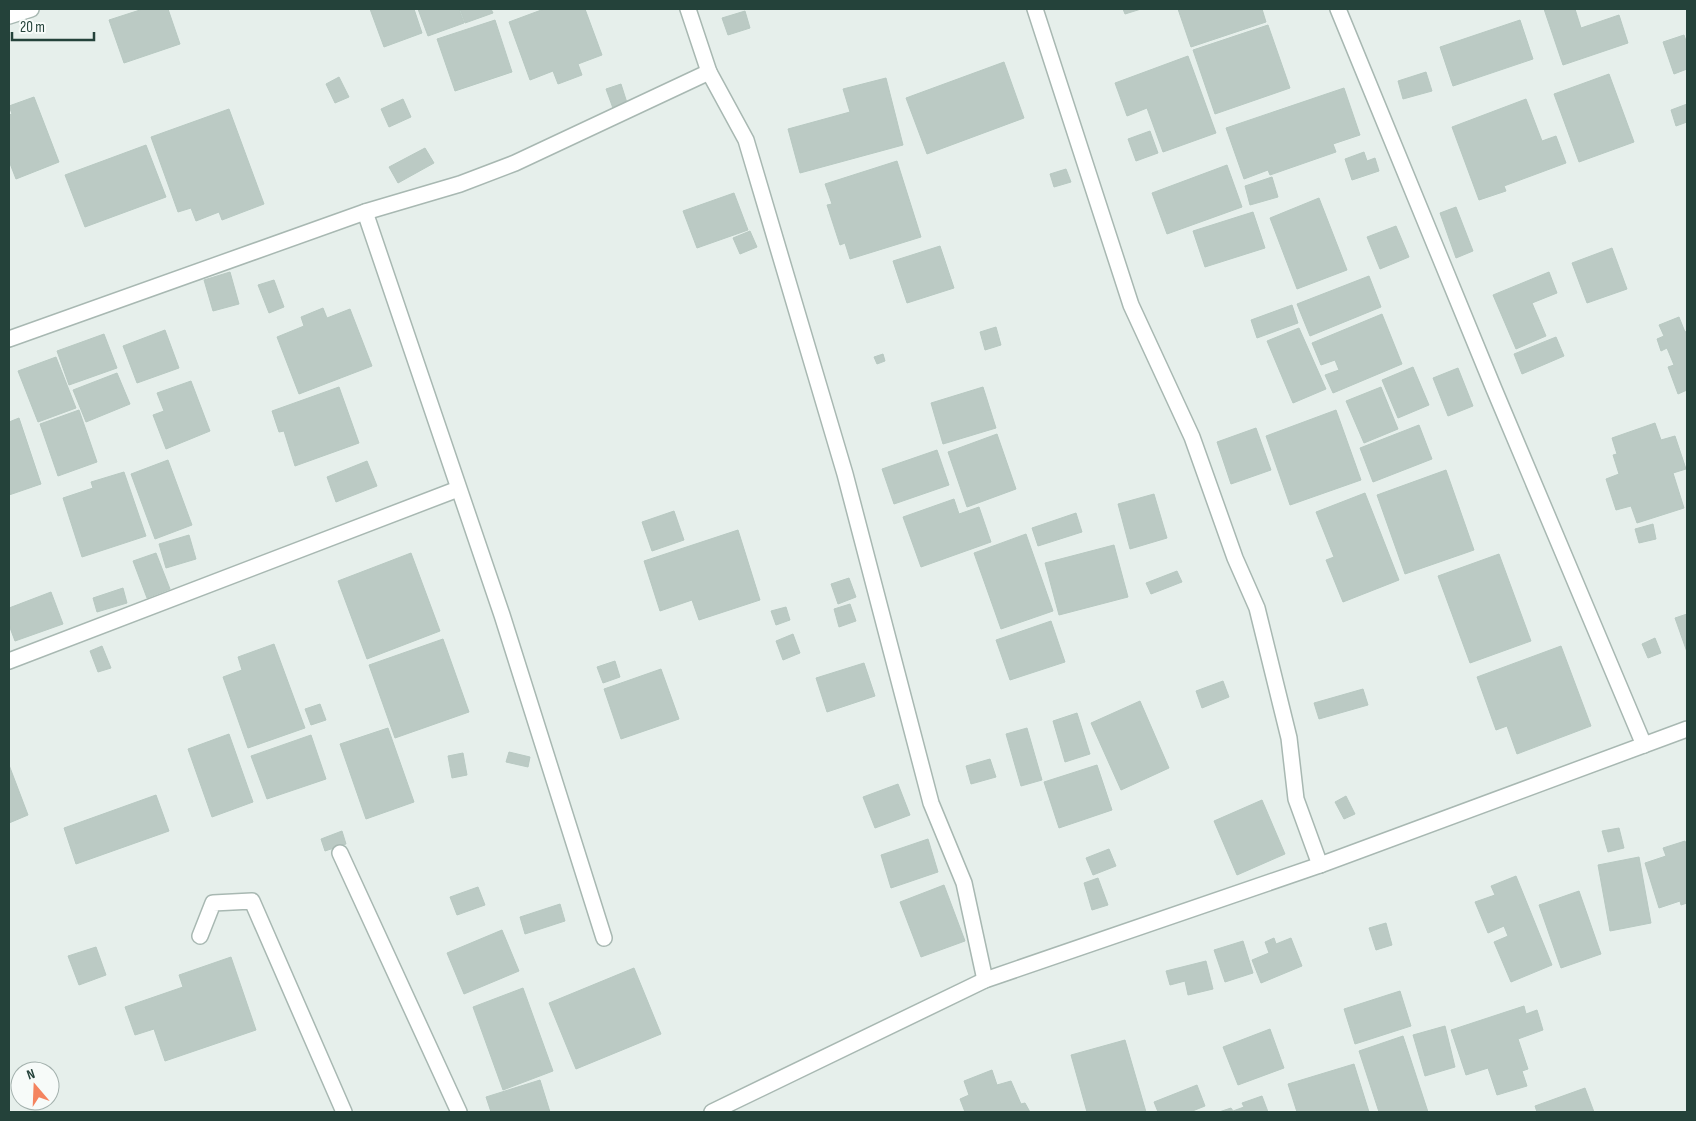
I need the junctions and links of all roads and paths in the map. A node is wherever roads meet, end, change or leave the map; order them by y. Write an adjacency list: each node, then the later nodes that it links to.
1 (31, 9): 5 (street)
2 (688, 9): 6 (street)
3 (1035, 9): 14 (street)
4 (1338, 9): 12 (street)
5 (9, 16)
6 (709, 72): 7 (street); 17 (street)
7 (365, 212): 8 (street); 9 (street)
8 (9, 340)
9 (458, 489): 10 (street); 16 (street)
10 (9, 661)
11 (1687, 729): 12 (street)
12 (1644, 745): 14 (street)
13 (340, 853): 19 (street)
14 (1320, 865): 17 (street)
15 (200, 936): 18 (street)
16 (604, 938)
17 (985, 980): 20 (street)
18 (344, 1112)
19 (459, 1112)
20 (712, 1112)

